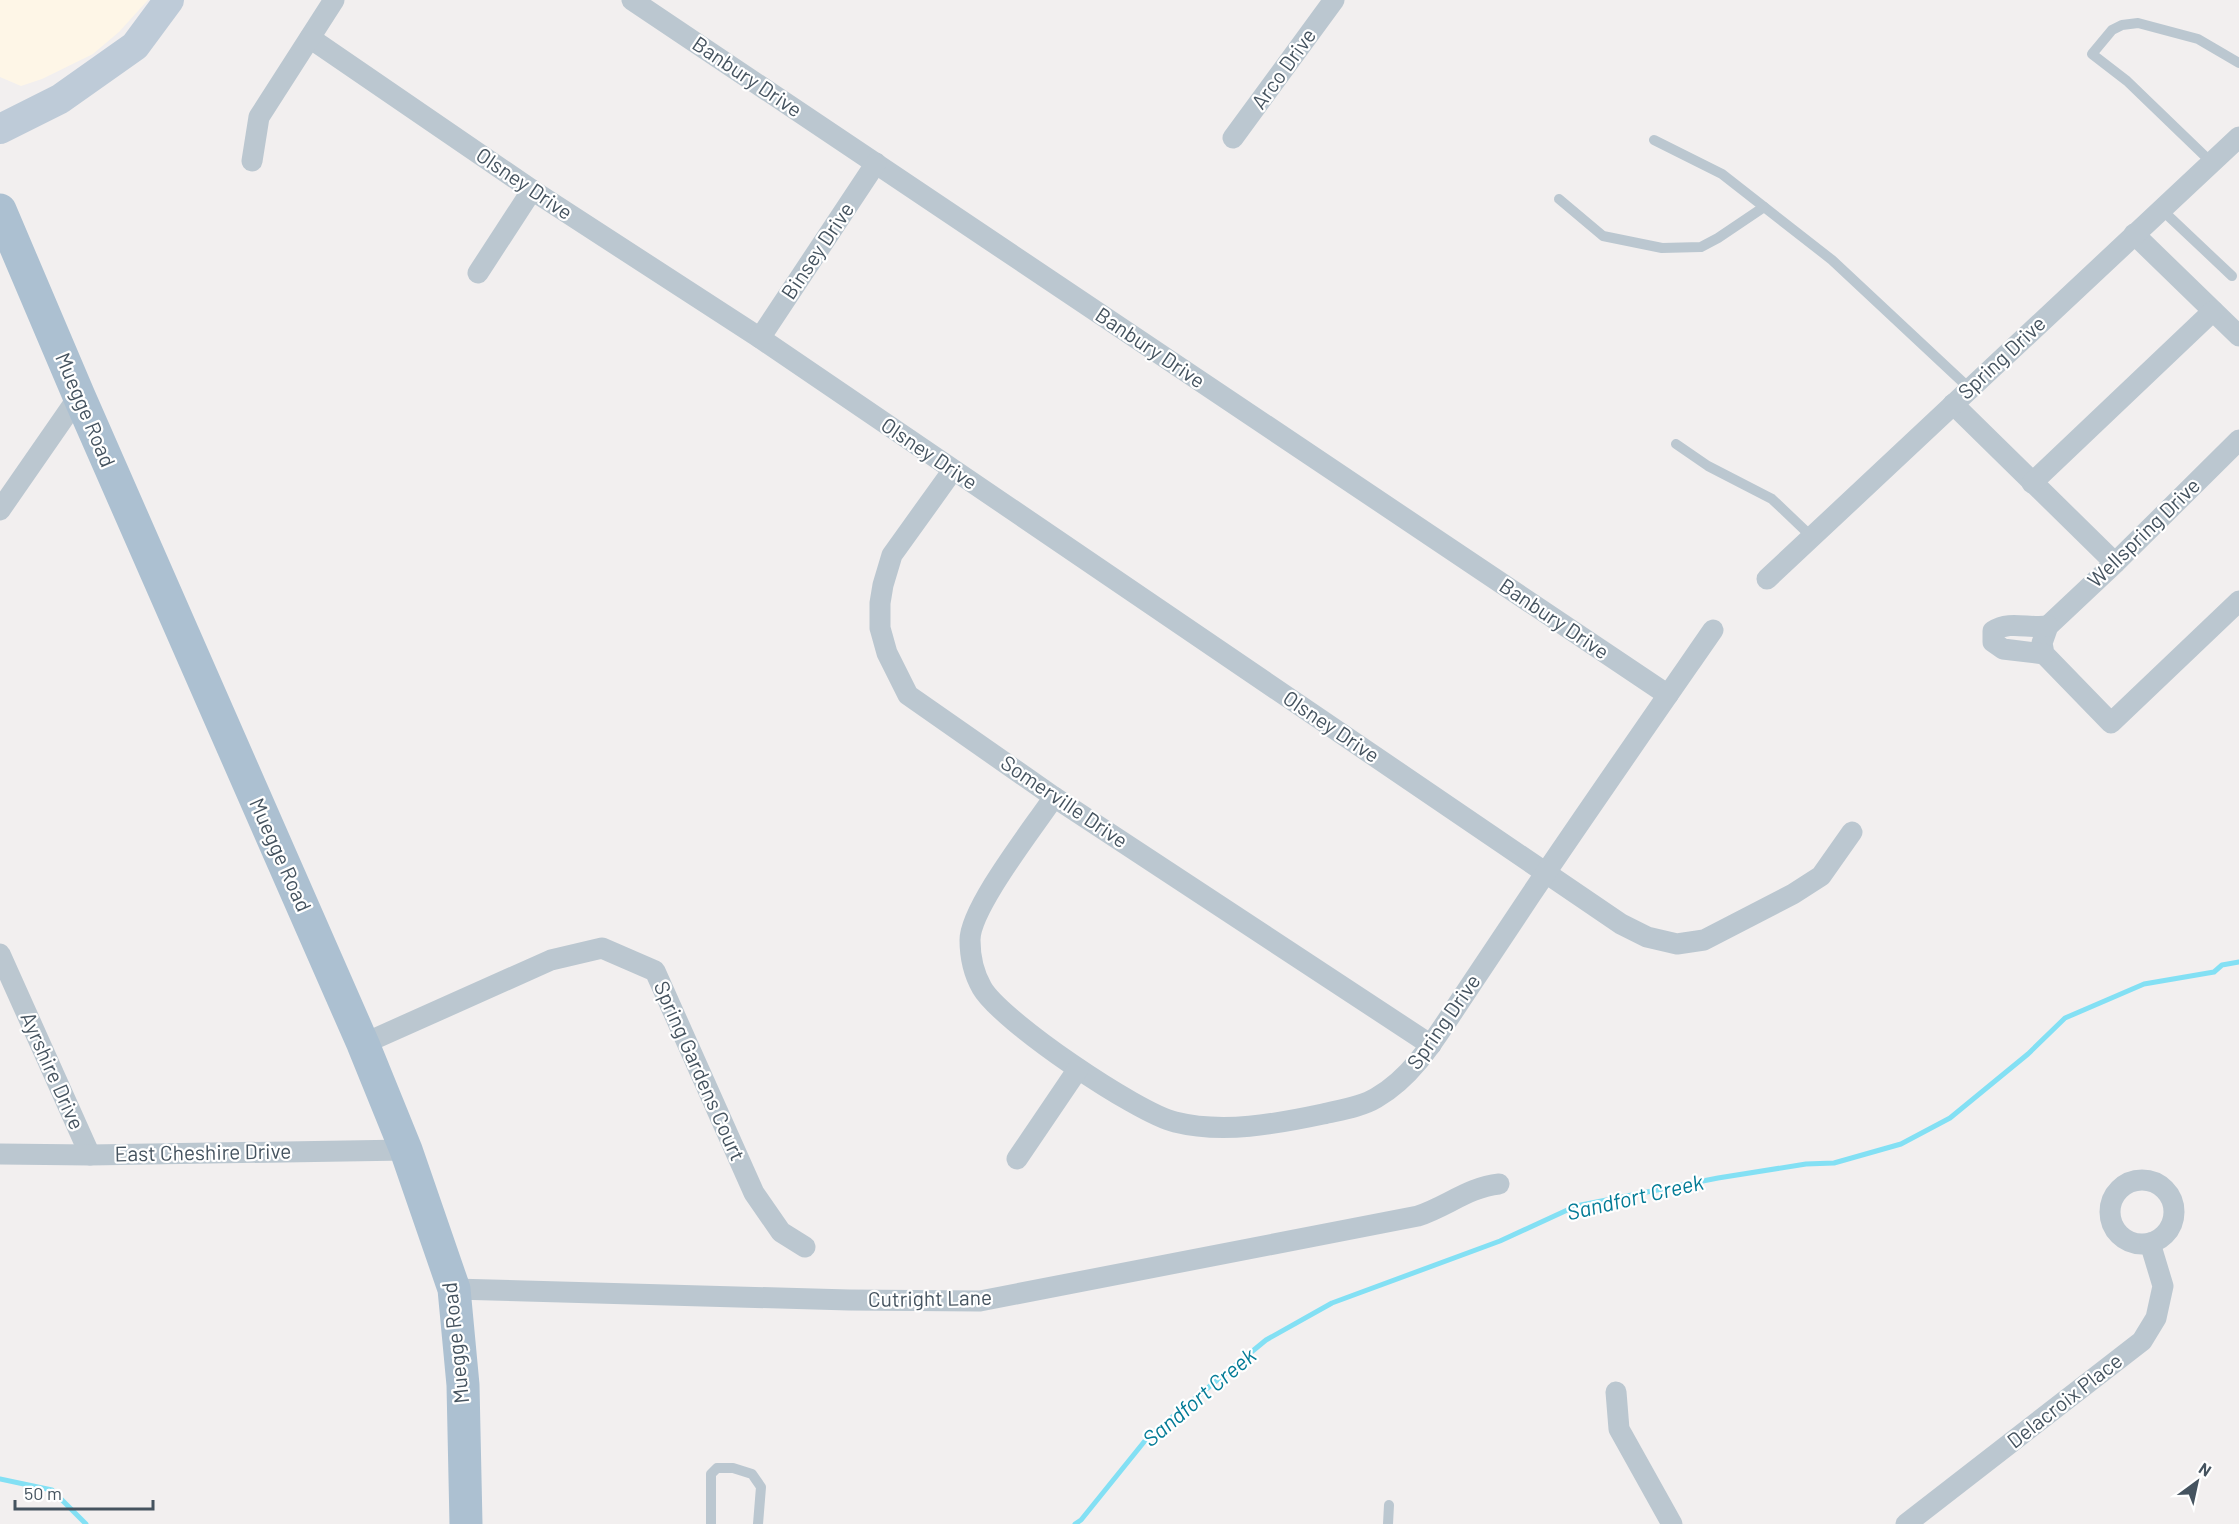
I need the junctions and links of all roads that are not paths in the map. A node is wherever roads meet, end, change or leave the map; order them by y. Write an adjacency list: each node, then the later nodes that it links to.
1 (169, 0): 7 (street)
2 (334, 0): 5 (street)
3 (632, 0): 13 (street, Banbury Drive)
4 (1334, 0): 9 (street, Arco Drive)
5 (310, 38): 11 (street); 14 (street, Olsney Drive)
6 (2239, 63): 12 (lane)
7 (0, 129)
8 (2239, 137): 12 (street, Spring Drive)
9 (1233, 138)
10 (1654, 140): 16 (lane)
11 (252, 161)
12 (2211, 162): 17 (street, Spring Drive)
13 (876, 164): 24 (street, Binsey Drive); 40 (street, Banbury Drive)
14 (532, 190): 20 (street); 24 (street, Olsney Drive)
15 (1559, 199): 16 (lane)
16 (1764, 207): 25 (lane)
17 (2161, 209): 19 (street, Spring Drive); 21 (lane)
18 (0, 210): 26 (main road, Muegge Road)
19 (2134, 234): 22 (street); 25 (street, Spring Drive)
20 (478, 273)
21 (2232, 276)
22 (2213, 310): 23 (street); 31 (street)
23 (2239, 336)
24 (760, 338): 30 (street, Olsney Drive)
25 (1970, 388): 27 (street, Spring Drive)
26 (79, 396): 32 (street); 45 (main road, Muegge Road)
27 (1953, 404): 31 (street); 33 (street, Spring Drive)
28 (2239, 440): 34 (street, Wellspring Drive)
29 (1676, 444): 33 (lane)
30 (953, 470): 41 (street, Somerville Drive); 43 (street, Olsney Drive)
31 (2032, 483): 34 (street)
32 (0, 510)
33 (1812, 537): 35 (street, Spring Drive)
34 (2115, 563): 37 (street, Wellspring Drive)
35 (1767, 579)
36 (2239, 601): 39 (street)
37 (2048, 626): 39 (street); 39 (street)
38 (1713, 630): 40 (street, Spring Drive)
39 (2044, 654)
40 (1668, 695): 43 (street, Spring Drive)
41 (1054, 797): 46 (street, Somerville Drive); 47 (street, Spring Drive)
42 (1852, 832): 43 (street, Olsney Drive)
43 (1546, 873): 46 (street, Spring Drive)
44 (0, 954): 50 (street, Ayrshire Drive)
45 (363, 1044): 48 (main road, Muegge Road); 54 (street, Spring Gardens Court)
46 (1431, 1045): 47 (street, Spring Drive)
47 (1078, 1069): 51 (street)
48 (406, 1150): 50 (street, East Cheshire Drive); 55 (main road, Muegge Road)
49 (0, 1155): 50 (street, East Cheshire Drive)
50 (90, 1155)
51 (1017, 1159)
52 (1499, 1184): 55 (street, Cutright Lane)
53 (2150, 1243): 63 (street, Delacroix Place)
54 (805, 1247)
55 (454, 1289): 58 (main road, Muegge Road)
56 (1616, 1392): 62 (street)
57 (1389, 1505): 61 (lane)
58 (466, 1524)
59 (711, 1524): 60 (lane)
60 (758, 1524)
61 (1388, 1524)
62 (1672, 1524)
63 (1906, 1524)

